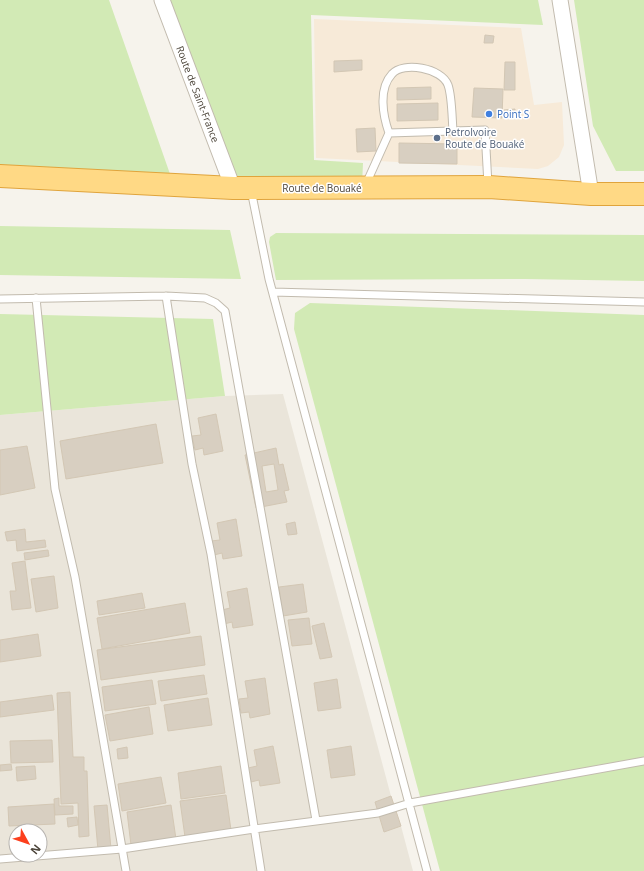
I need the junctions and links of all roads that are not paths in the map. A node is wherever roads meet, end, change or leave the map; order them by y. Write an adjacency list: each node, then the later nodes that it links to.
1 (162, 0): 7 (street, Route de Saint-France)
2 (560, 0): 9 (street)
3 (453, 131): 4 (lane); 4 (lane); 6 (lane)
4 (389, 133): 8 (lane)
5 (0, 176): 7 (highway, Route de Bouaké)
6 (489, 187): 8 (highway, Route de Bouaké); 9 (highway, Route de Bouaké)
7 (242, 188): 8 (highway, Route de Bouaké); 11 (lane)
8 (365, 188)
9 (591, 194): 10 (highway, Route de Bouaké)
10 (644, 194)
11 (273, 292): 15 (lane); 17 (lane)
12 (166, 296): 13 (lane); 18 (lane); 19 (lane)
13 (36, 298): 14 (lane); 20 (lane)
14 (0, 299)
15 (644, 302)
16 (644, 761): 17 (lane)
17 (410, 803): 18 (lane); 24 (lane)
18 (316, 820): 19 (lane)
19 (254, 829): 20 (lane); 23 (lane)
20 (122, 849): 21 (lane); 22 (lane)
21 (0, 859)
22 (126, 871)
23 (261, 871)
24 (427, 871)

